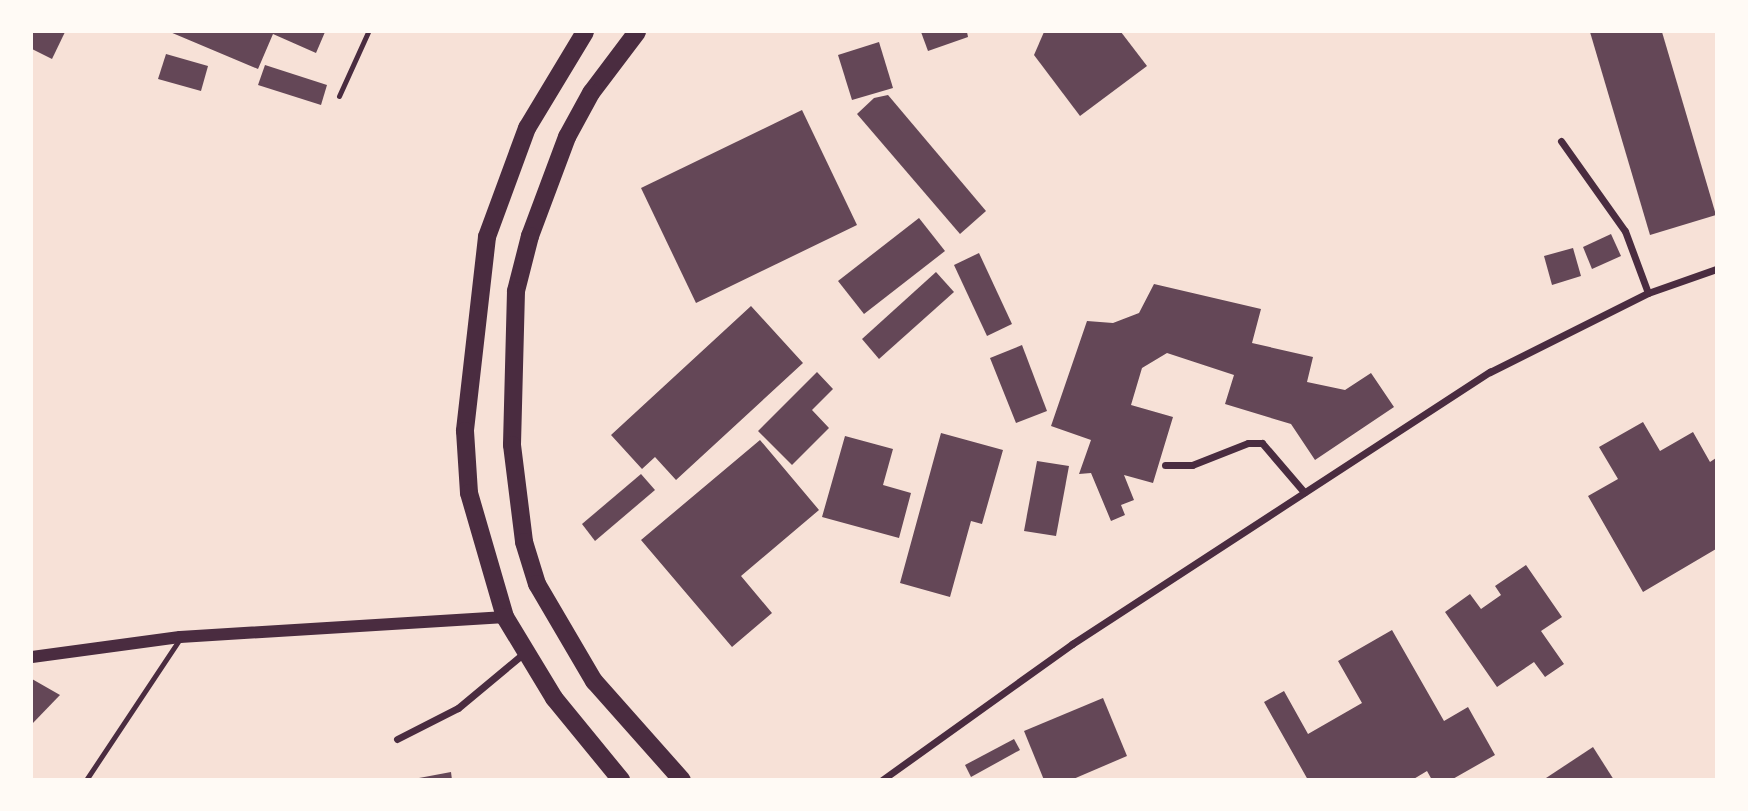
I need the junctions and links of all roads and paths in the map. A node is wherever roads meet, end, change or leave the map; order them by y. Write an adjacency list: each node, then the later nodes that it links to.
1 (369, 32): 4 (lane)
2 (585, 32): 10 (main road)
3 (637, 32): 17 (main road)
4 (339, 96)
5 (1561, 141): 7 (street)
6 (1717, 269): 7 (street)
7 (1648, 293): 9 (street)
8 (1165, 465): 9 (street)
9 (1304, 492): 18 (street)
10 (505, 617): 11 (street); 12 (main road)
11 (180, 637): 13 (street); 15 (lane)
12 (524, 653): 14 (street); 16 (main road)
13 (32, 657)
14 (397, 739)
15 (86, 779)
16 (621, 779)
17 (682, 779)
18 (882, 779)

